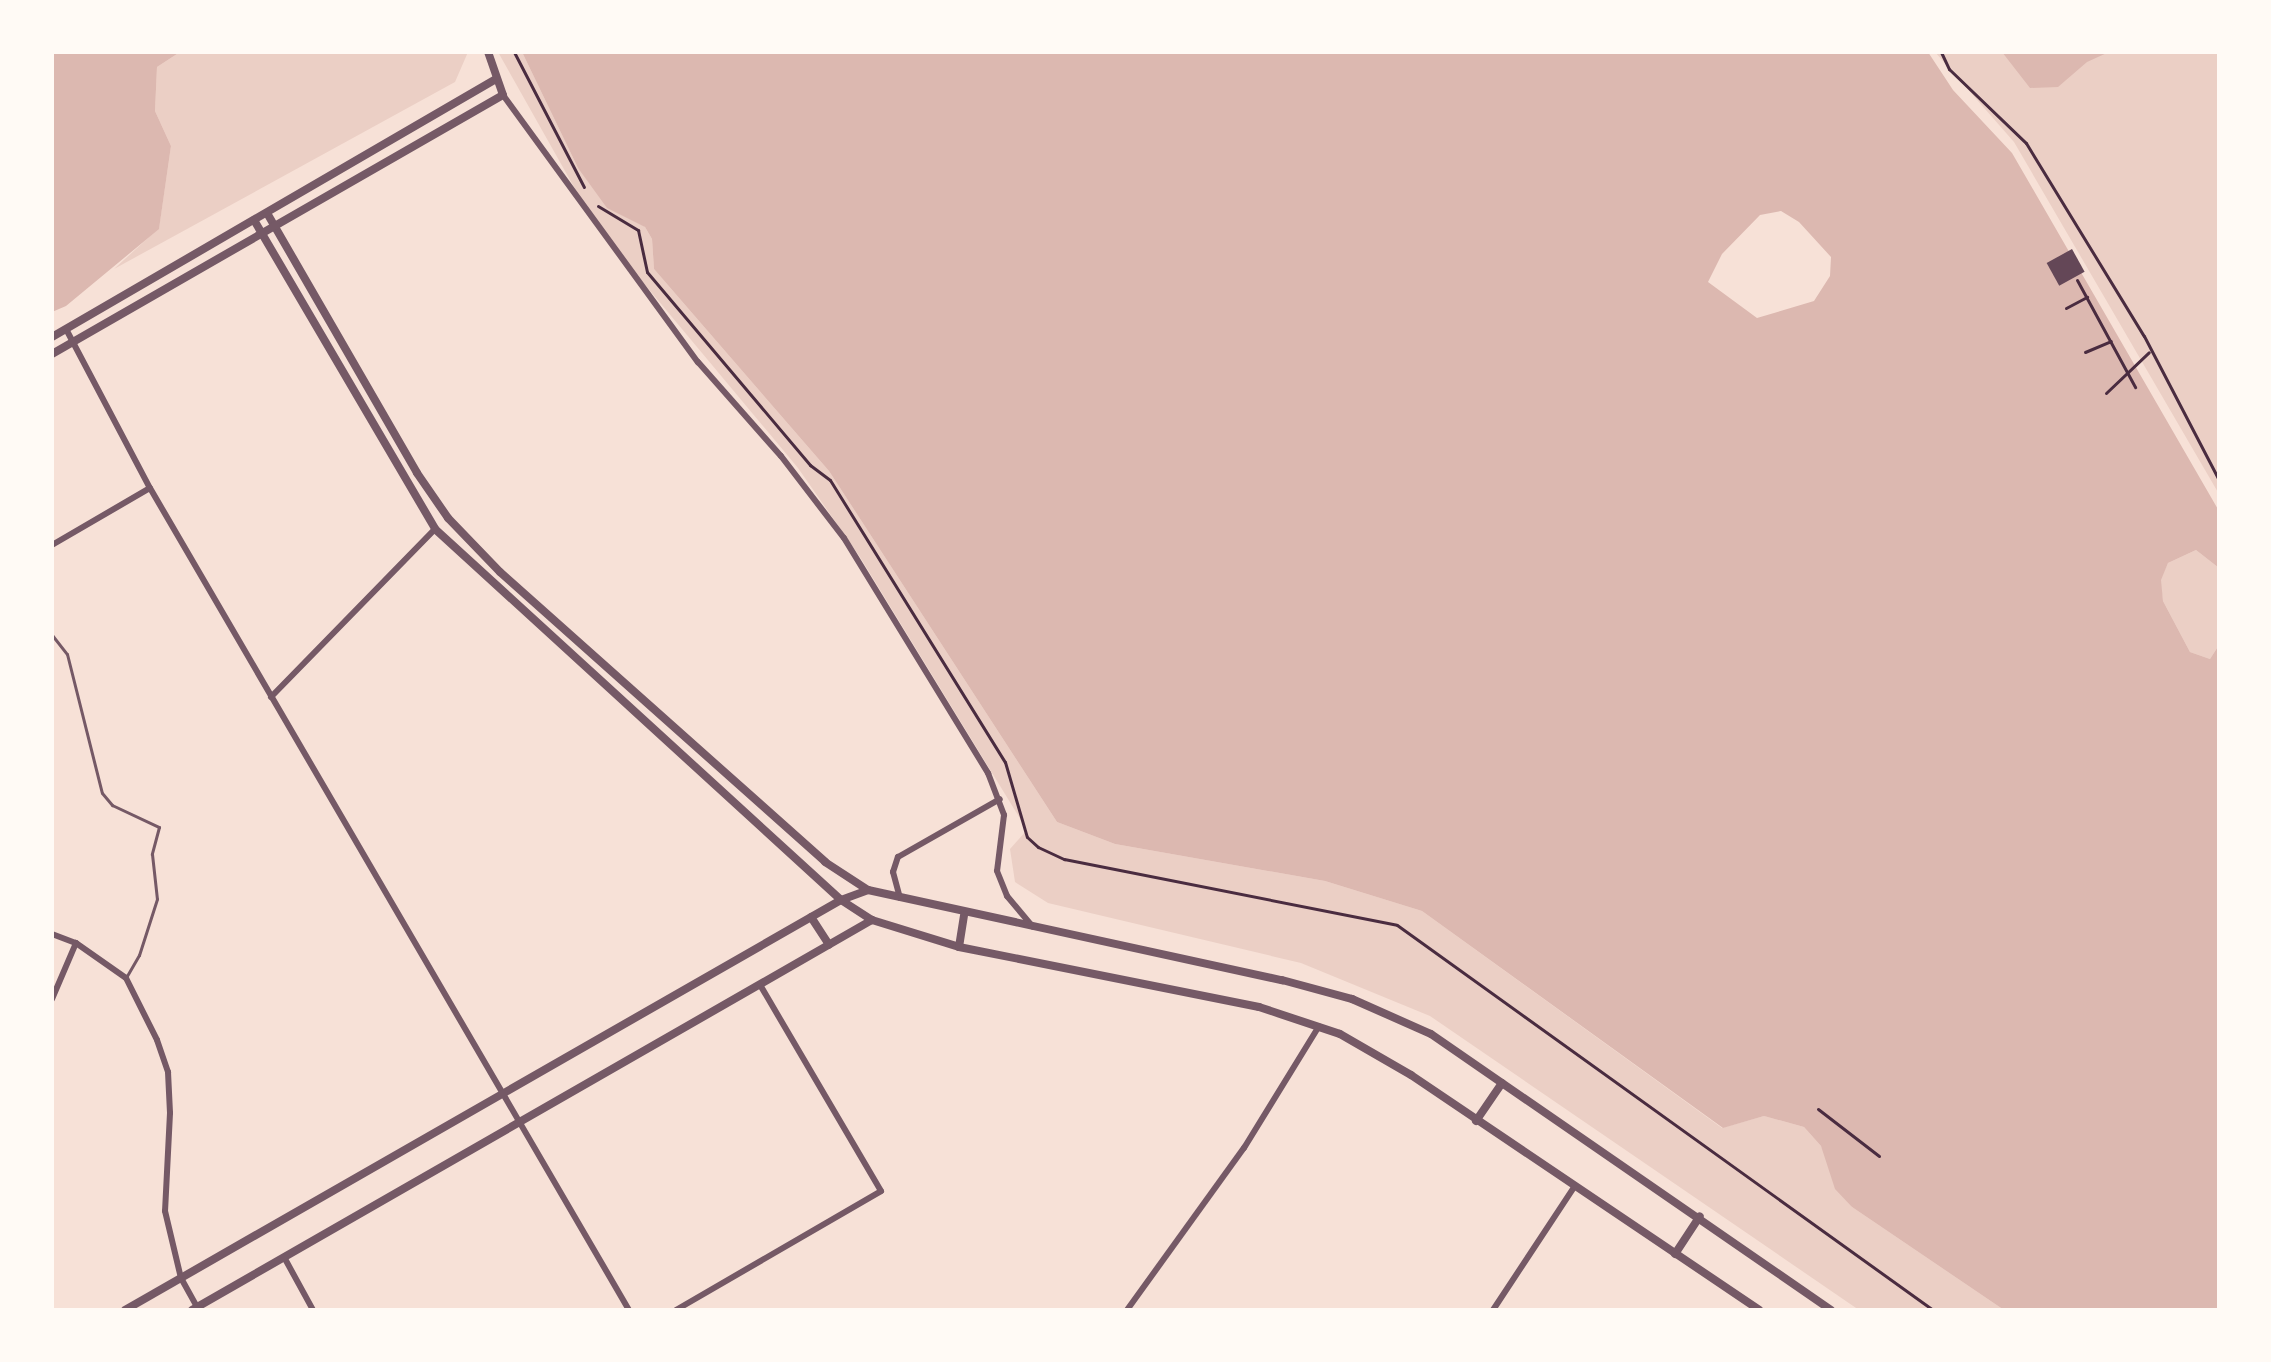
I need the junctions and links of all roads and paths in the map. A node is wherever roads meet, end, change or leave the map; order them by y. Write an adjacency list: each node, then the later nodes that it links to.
1 (488, 52): 4 (street)
2 (514, 52): 6 (path)
3 (1941, 52): 24 (path)
4 (496, 79): 5 (street); 8 (street)
5 (503, 95): 10 (street); 31 (street)
6 (590, 196)
7 (595, 202): 67 (path)
8 (267, 213): 9 (street); 10 (street)
9 (254, 220): 11 (street); 15 (street)
10 (275, 226): 11 (street); 26 (street)
11 (261, 233): 18 (street); 27 (street)
12 (2077, 280): 13 (path)
13 (2088, 296): 14 (path); 17 (path)
14 (2066, 308)
15 (66, 329): 16 (street); 18 (street)
16 (52, 337)
17 (2113, 341): 19 (path); 22 (path)
18 (74, 342): 21 (street); 25 (street)
19 (2085, 352)
20 (2149, 352): 23 (path)
21 (52, 354)
22 (2135, 387)
23 (2106, 393)
24 (2219, 480)
25 (150, 488): 28 (street); 30 (street)
26 (448, 518): 27 (street); 32 (street)
27 (435, 529): 30 (street); 34 (street)
28 (52, 545)
29 (52, 635): 43 (lane)
30 (271, 697): 48 (street)
31 (1000, 799): 33 (street); 38 (street)
32 (868, 890): 33 (street); 34 (street)
33 (900, 898): 35 (street)
34 (841, 900): 36 (street); 37 (street)
35 (964, 915): 38 (street); 42 (street)
36 (811, 917): 41 (street); 48 (street)
37 (872, 920): 41 (street); 42 (street)
38 (1037, 930): 47 (street)
39 (52, 934): 40 (street)
40 (76, 943): 43 (street); 45 (street)
41 (829, 945): 44 (street)
42 (959, 947): 46 (street)
43 (126, 978): 57 (street)
44 (760, 985): 51 (street); 62 (street)
45 (52, 999)
46 (1319, 1026): 50 (street); 63 (street)
47 (1502, 1083): 50 (street); 54 (street)
48 (502, 1094): 51 (street); 57 (street)
49 (1818, 1109): 52 (path)
50 (1476, 1121): 53 (street)
51 (519, 1123): 56 (street); 61 (street)
52 (1879, 1156)
53 (1574, 1187): 55 (street); 64 (street)
54 (1700, 1216): 55 (street); 66 (street)
55 (1675, 1254): 65 (street)
56 (284, 1257): 58 (street); 60 (street)
57 (181, 1278): 58 (street); 59 (street)
58 (195, 1308)
59 (125, 1310)
60 (313, 1310)
61 (629, 1310)
62 (676, 1310)
63 (1127, 1310)
64 (1493, 1310)
65 (1759, 1310)
66 (1831, 1310)
67 (1933, 1310)

